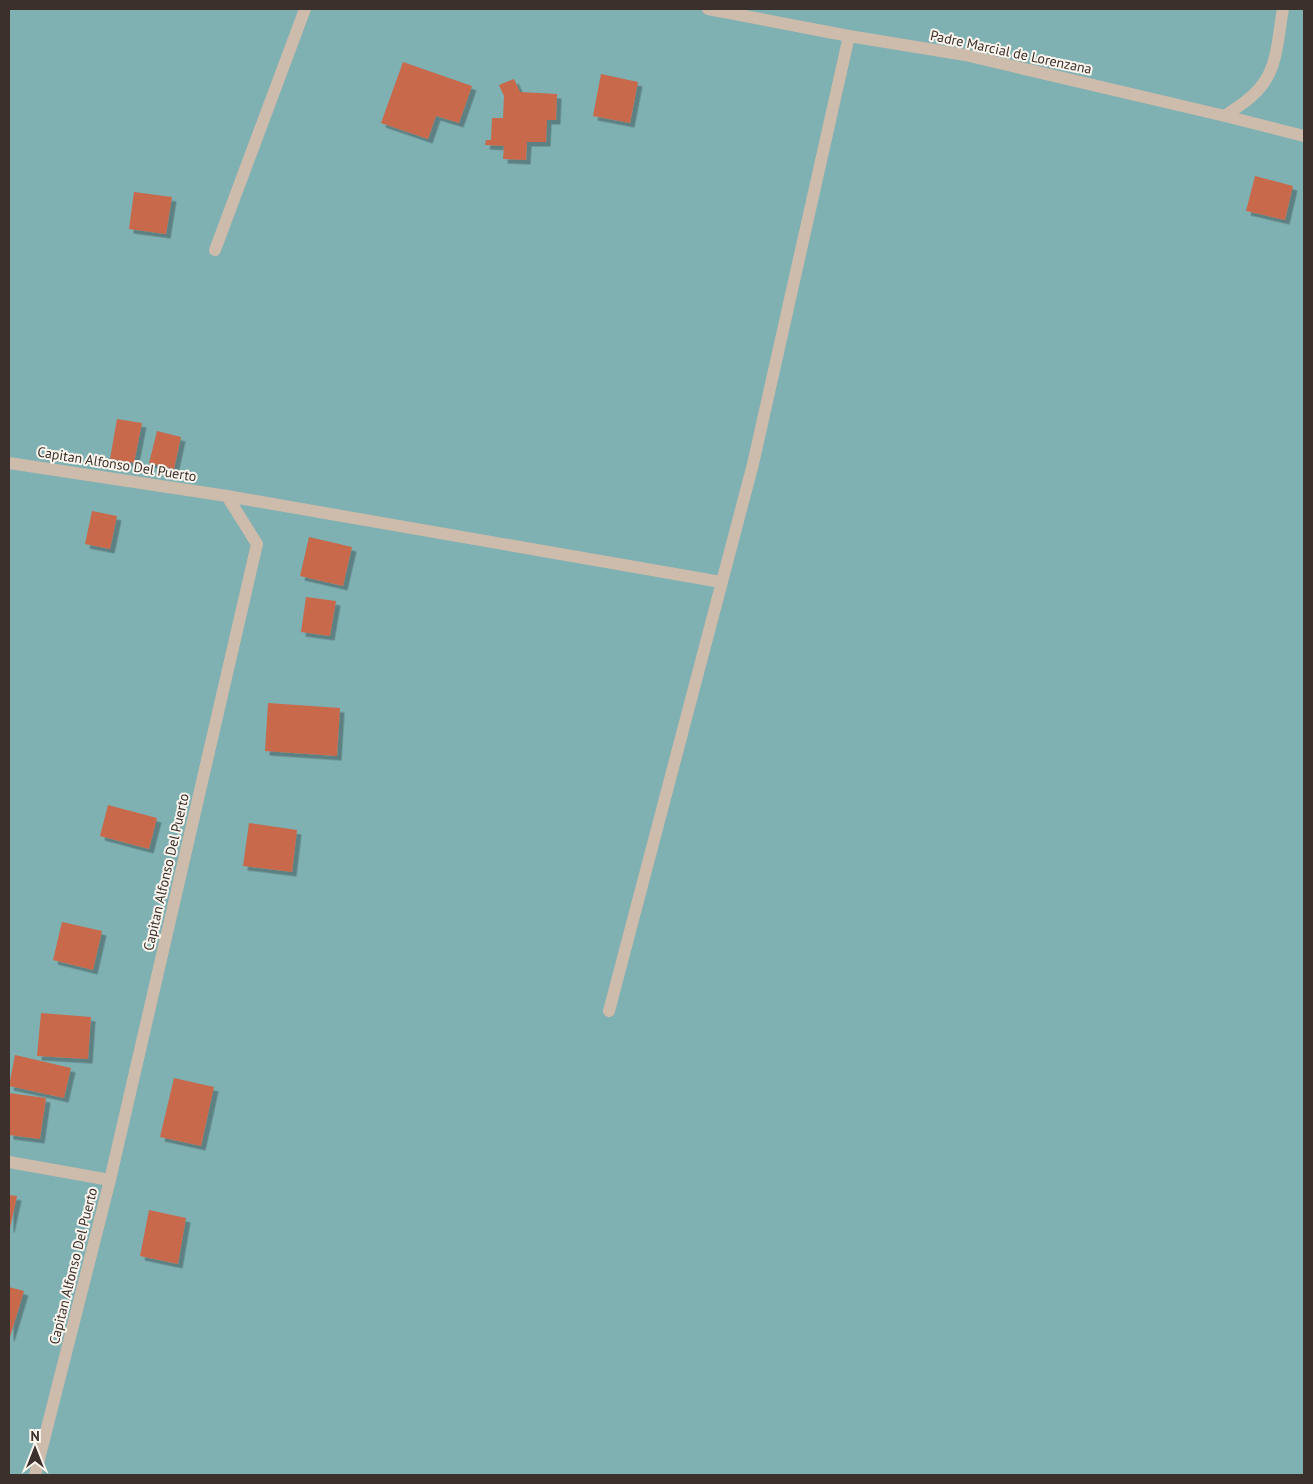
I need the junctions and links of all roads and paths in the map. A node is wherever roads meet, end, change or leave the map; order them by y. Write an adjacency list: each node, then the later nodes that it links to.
1 (305, 9): 7 (street)
2 (708, 9): 4 (street, Padre Marcial de Lorenzana)
3 (1283, 9): 5 (street)
4 (849, 36): 5 (street, Padre Marcial de Lorenzana); 10 (street)
5 (1225, 116): 6 (street, Padre Marcial de Lorenzana)
6 (1304, 136)
7 (215, 250)
8 (9, 463): 9 (street, Capitan Alfonso Del Puerto)
9 (227, 496): 10 (street); 13 (street, Capitan Alfonso Del Puerto)
10 (722, 582): 11 (street)
11 (609, 1011)
12 (9, 1162): 13 (street)
13 (110, 1180): 14 (street, Capitan Alfonso Del Puerto)
14 (35, 1475)

